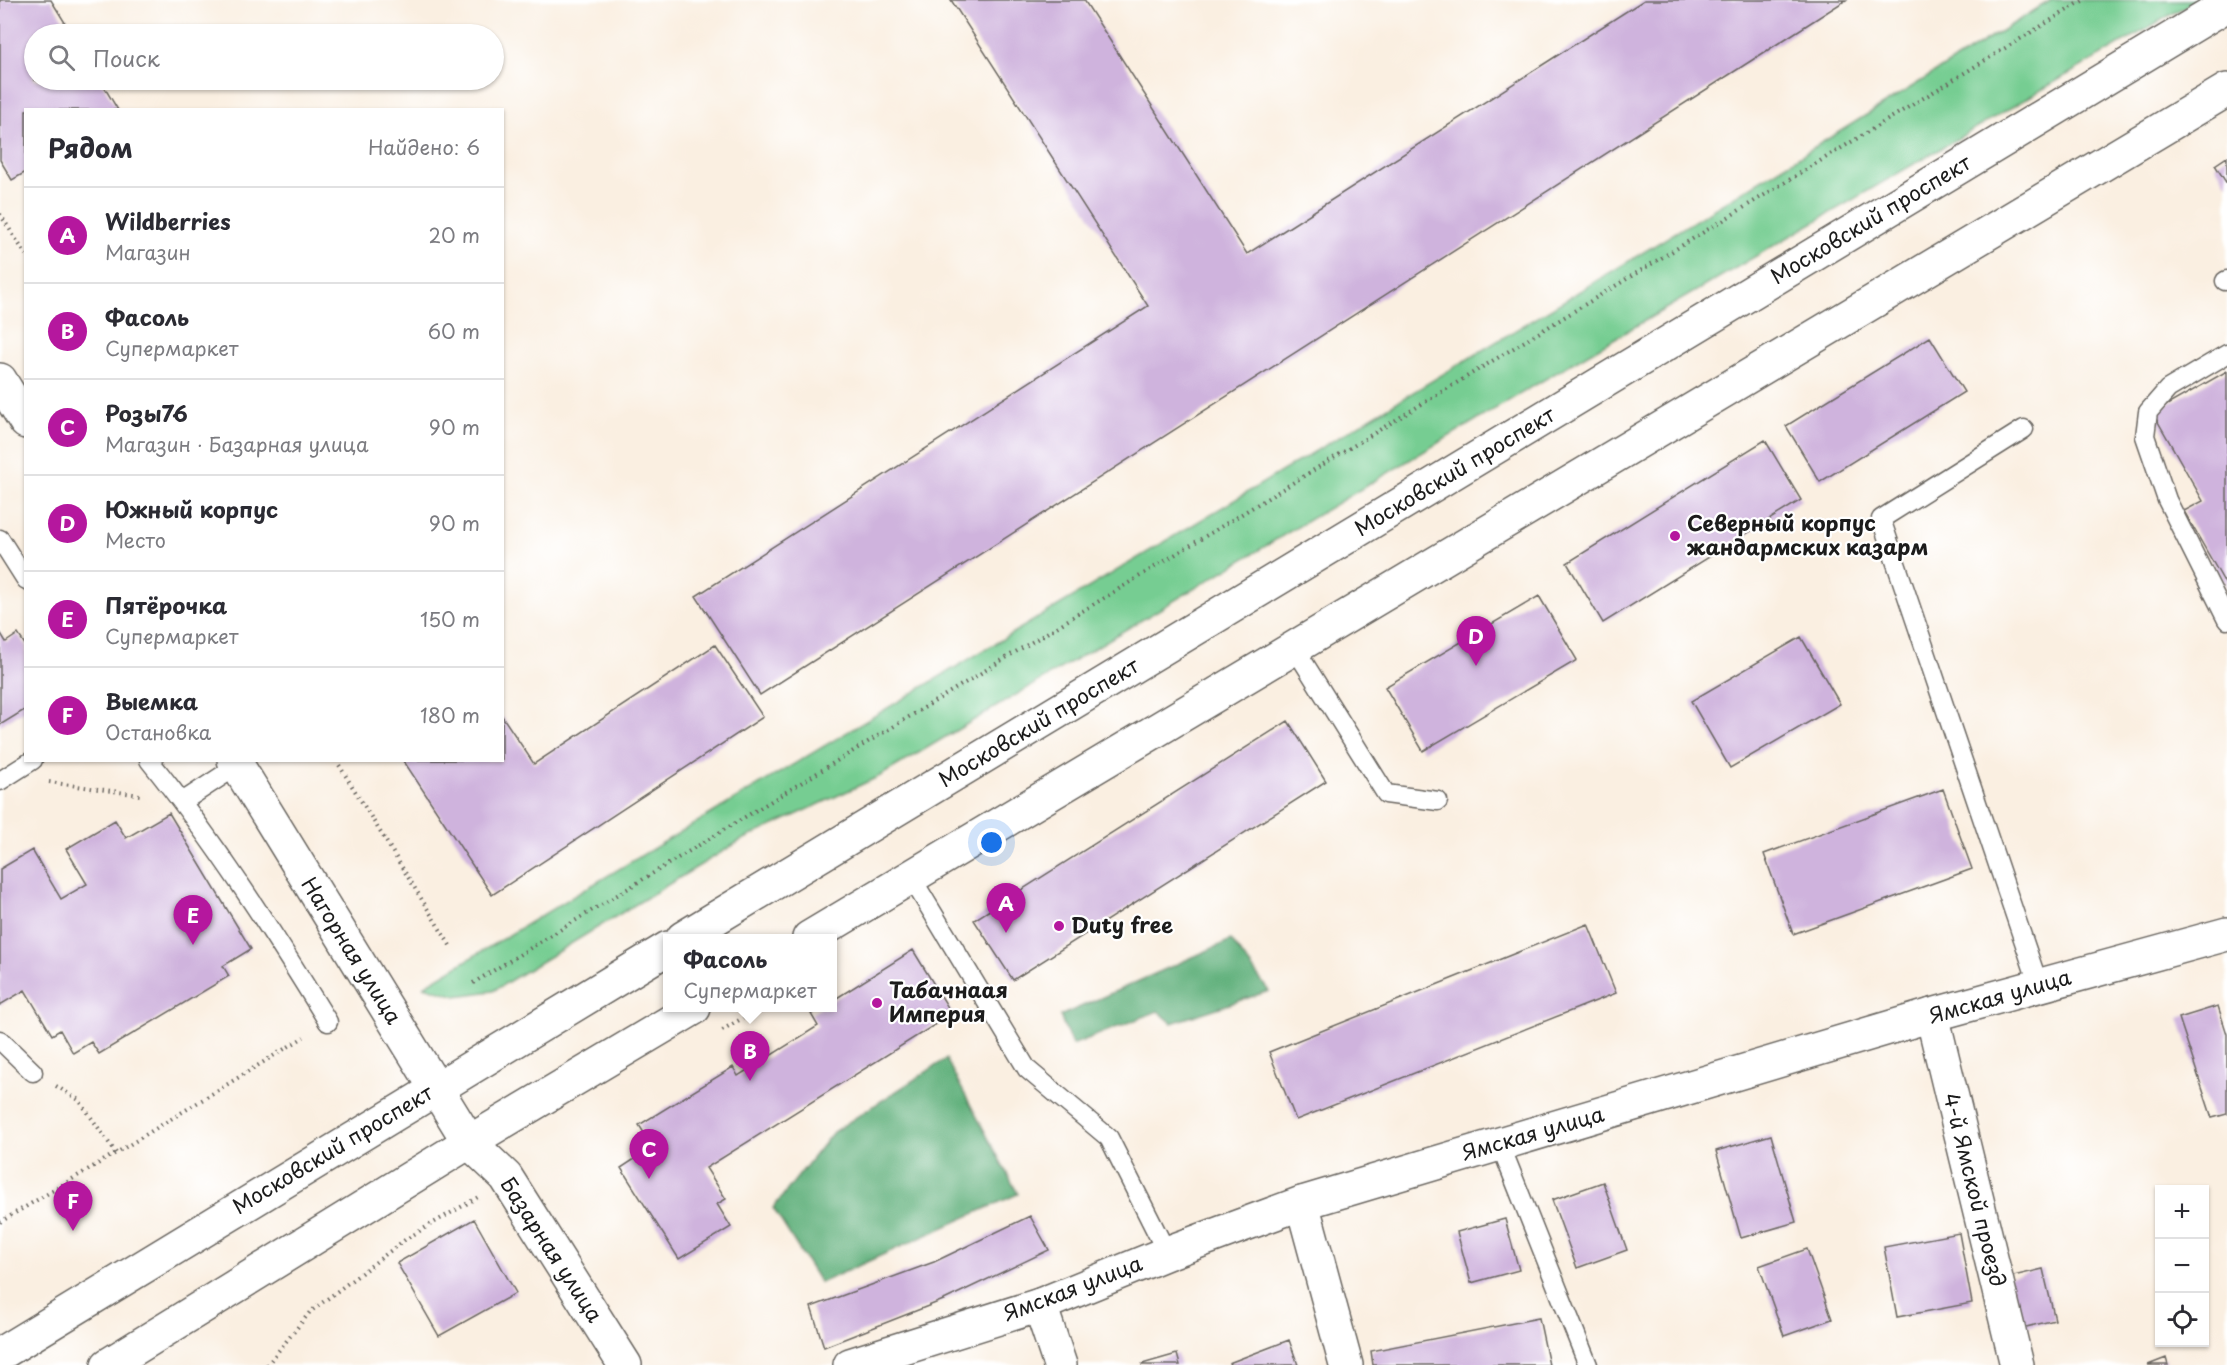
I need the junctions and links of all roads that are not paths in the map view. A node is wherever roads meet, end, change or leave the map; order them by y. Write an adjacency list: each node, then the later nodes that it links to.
1 (2227, 5): 18 (main road, Московский проспект)
2 (2227, 90): 10 (main road)
3 (2227, 354): 9 (lane)
4 (0, 380): 5 (main road)
5 (24, 419)
6 (2024, 429): 22 (lane)
7 (0, 539): 8 (lane)
8 (24, 577)
9 (2227, 620)
10 (1294, 647): 16 (lane); 17 (main road)
11 (30, 762): 14 (lane)
12 (151, 762): 15 (lane)
13 (236, 763): 15 (lane); 28 (main road, Нагорная улица)
14 (4, 778)
15 (182, 801): 25 (lane)
16 (1438, 801)
17 (911, 877): 19 (main road); 32 (lane)
18 (691, 934)
19 (817, 934)
20 (2227, 934): 22 (main road, Ямская улица)
21 (663, 951): 28 (main road, Московский проспект)
22 (2039, 986): 24 (main road, Ямская улица)
23 (687, 1012): 29 (main road)
24 (1932, 1016): 30 (main road, Ямская улица); 41 (main road, 4-й Ямской проезд)
25 (328, 1022)
26 (0, 1040): 27 (lane)
27 (33, 1072)
28 (435, 1088): 29 (main road, Нагорная улица); 34 (main road, Московский проспект)
29 (469, 1142): 35 (main road); 36 (main road, Базарная улица)
30 (1500, 1144): 31 (main road, Ямская улица); 40 (lane)
31 (1302, 1203): 32 (main road, Ямская улица); 39 (main road)
32 (1167, 1253): 33 (main road, Ямская улица)
33 (1040, 1305): 37 (main road, Ямская улица); 38 (main road)
34 (0, 1354)
35 (108, 1365)
36 (625, 1365)
37 (850, 1365)
38 (1060, 1365)
39 (1346, 1365)
40 (1588, 1365)
41 (2017, 1365)

